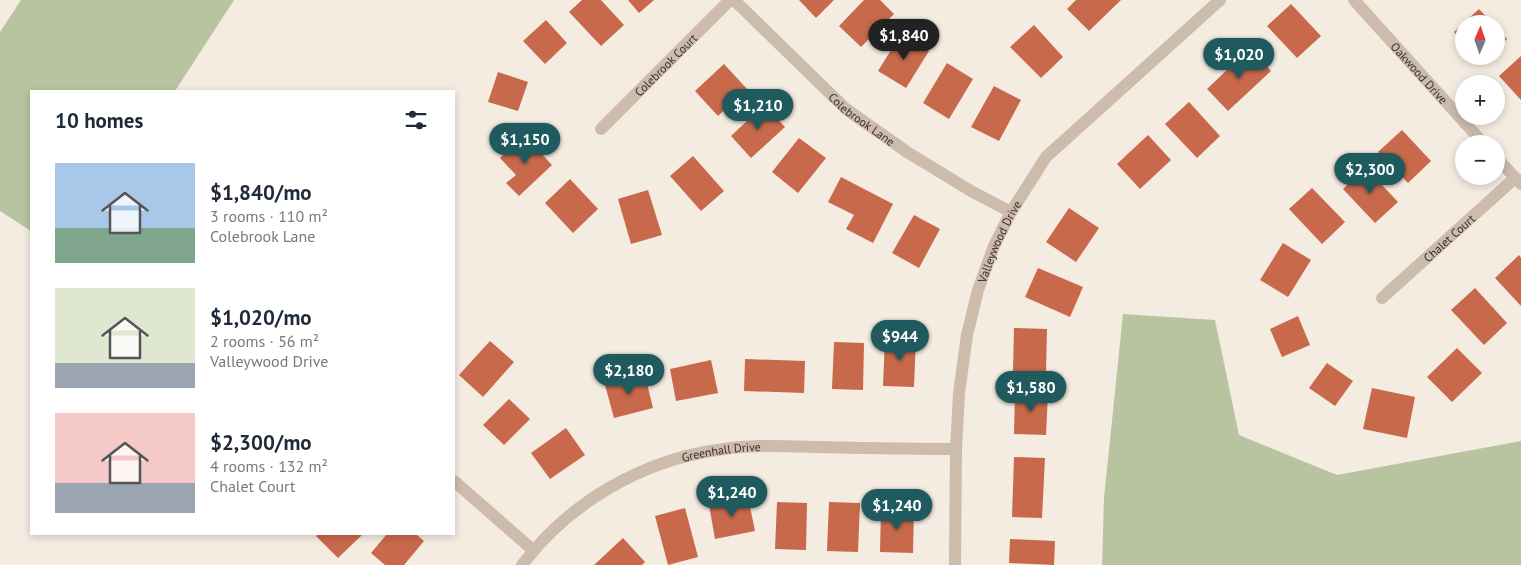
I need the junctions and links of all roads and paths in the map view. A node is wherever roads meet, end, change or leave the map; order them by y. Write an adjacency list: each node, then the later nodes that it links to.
1 (730, 0): 5 (street, Colebrook Court)
2 (734, 0): 9 (street, Colebrook Lane)
3 (1220, 0): 9 (street, Valleywood Drive)
4 (1354, 0): 6 (street, Oakwood Drive)
5 (601, 129)
6 (1476, 135)
7 (1505, 167): 8 (street)
8 (1518, 181): 10 (street, Chalet Court)
9 (1011, 212): 11 (street, Valleywood Drive)
10 (1382, 298)
11 (956, 450): 13 (street, Greenhall Drive); 15 (street, Valleywood Drive)
12 (455, 481): 13 (street)
13 (533, 550): 14 (street, Greenhall Drive)
14 (522, 565)
15 (955, 565)

